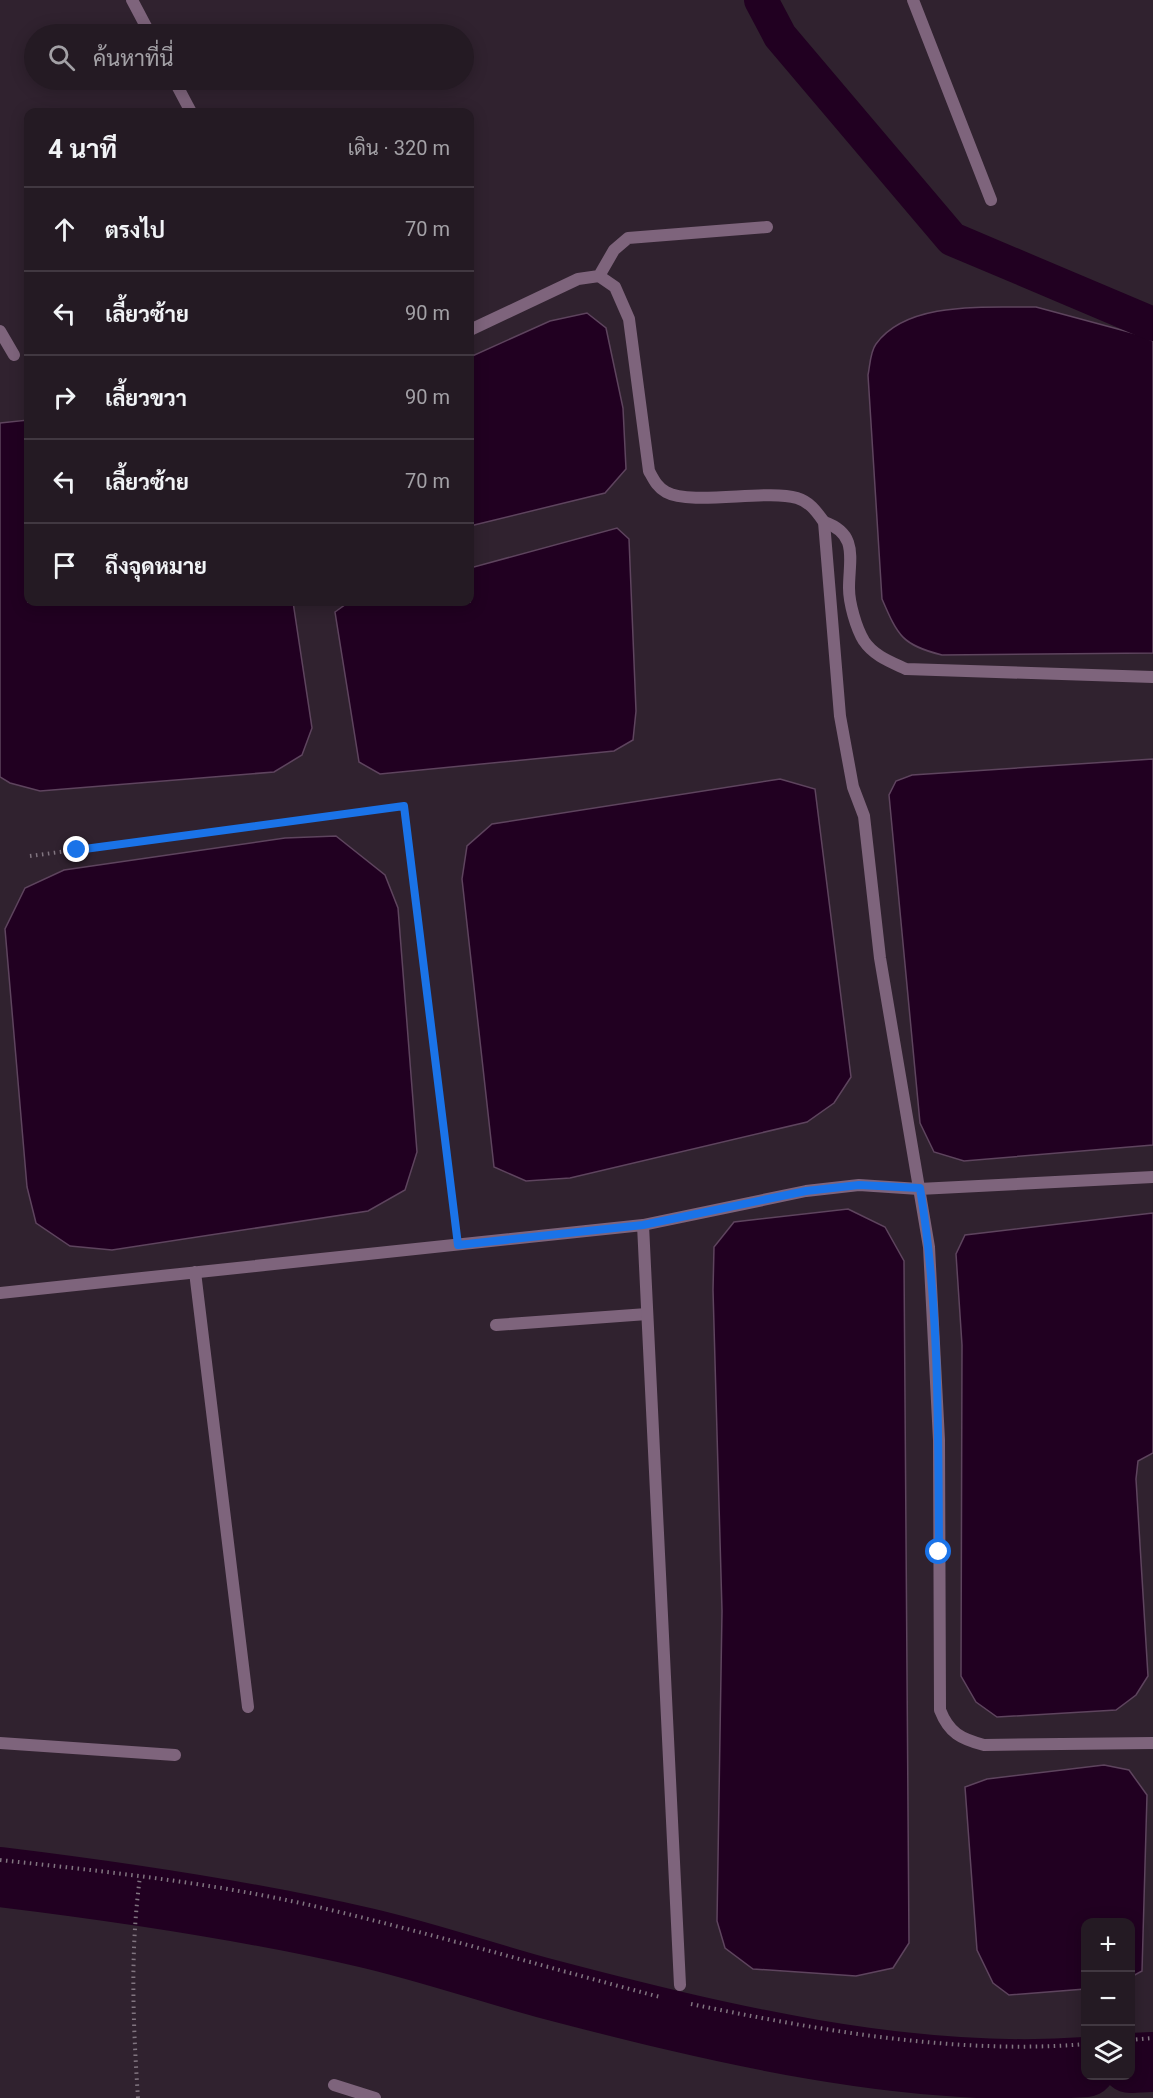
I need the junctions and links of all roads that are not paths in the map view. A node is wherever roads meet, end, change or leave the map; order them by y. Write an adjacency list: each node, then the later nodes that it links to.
1 (132, 0): 3 (street)
2 (913, 0): 6 (street)
3 (145, 24)
4 (179, 90): 5 (street)
5 (189, 108)
6 (992, 200)
7 (767, 227): 8 (street)
8 (599, 276): 9 (street); 12 (street)
9 (474, 328)
10 (0, 331): 11 (street)
11 (14, 355)
12 (824, 522): 13 (street); 15 (street)
13 (1153, 677)
14 (1153, 1177): 15 (street)
15 (920, 1188): 16 (street); 23 (street)
16 (643, 1225): 17 (street); 19 (street)
17 (195, 1272): 18 (street); 21 (street)
18 (0, 1293)
19 (647, 1314): 20 (street); 25 (street)
20 (496, 1325)
21 (248, 1707)
22 (0, 1743): 24 (street)
23 (1153, 1743)
24 (175, 1755)
25 (680, 1985)
26 (334, 2085): 27 (street)
27 (375, 2098)

